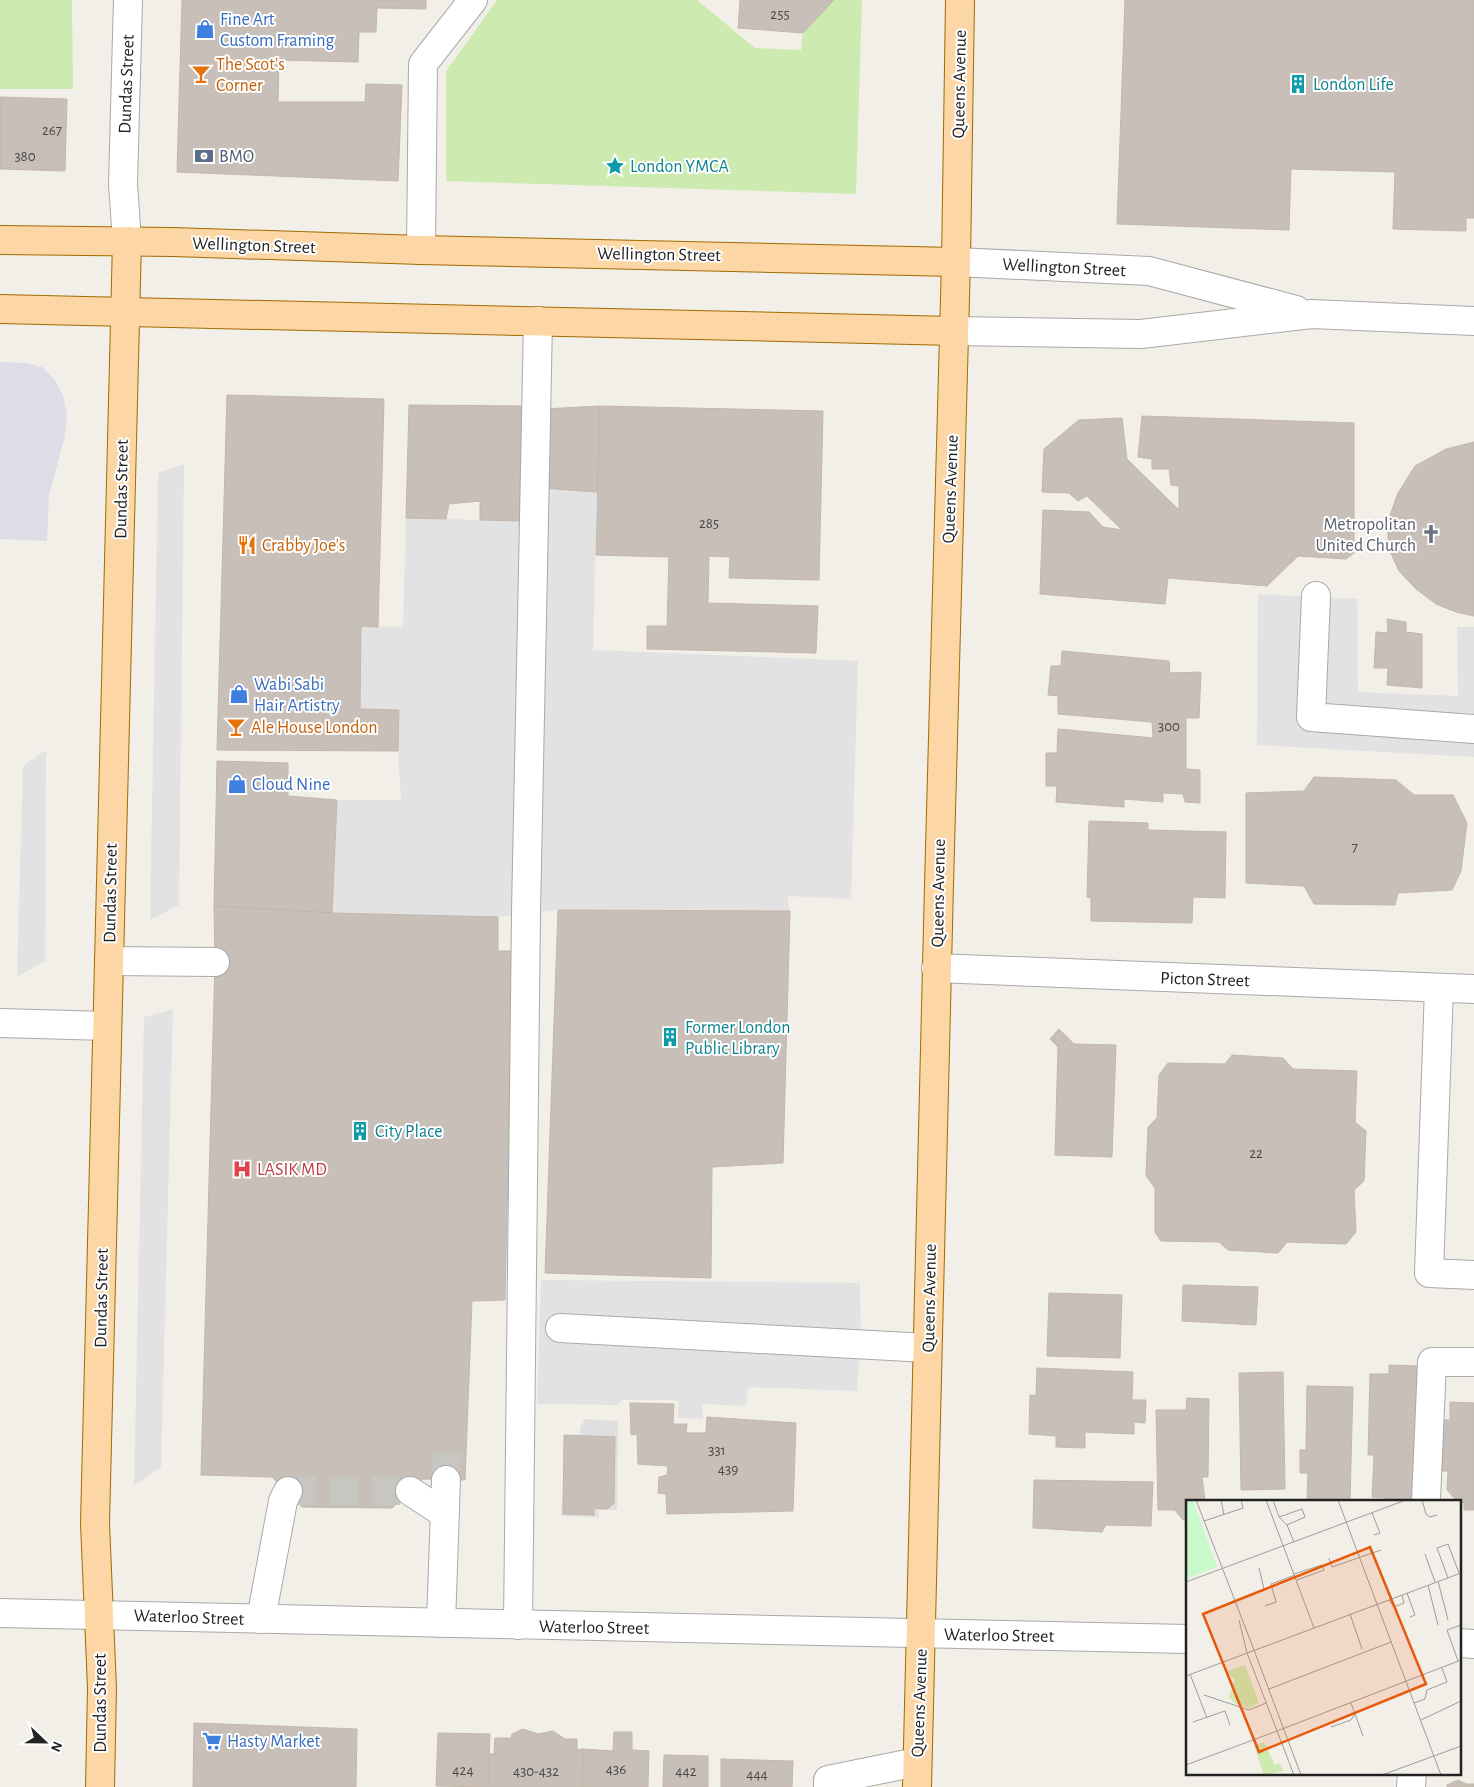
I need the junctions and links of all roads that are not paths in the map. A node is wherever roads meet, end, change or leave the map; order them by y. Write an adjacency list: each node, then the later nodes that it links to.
1 (128, 0): 5 (street, Dundas Street)
2 (473, 0): 6 (street)
3 (960, 0): 7 (main road, Queens Avenue)
4 (0, 240): 5 (main road, Wellington Street)
5 (127, 241): 6 (main road, Wellington Street); 9 (main road, Dundas Street)
6 (421, 250): 7 (main road, Wellington Street)
7 (956, 262): 10 (street, Wellington Street); 13 (main road, Queens Avenue)
8 (0, 309): 9 (main road, Wellington Street)
9 (126, 311): 11 (main road, Wellington Street); 16 (main road, Dundas Street)
10 (1312, 314): 12 (street, Wellington Street); 13 (street, Wellington Street)
11 (538, 321): 13 (main road, Wellington Street); 36 (street)
12 (1474, 321)
13 (954, 330): 18 (main road, Queens Avenue)
14 (1316, 596): 15 (street)
15 (1474, 729)
16 (109, 961): 17 (street); 22 (main road, Dundas Street)
17 (215, 962)
18 (936, 968): 19 (street, Picton Street); 25 (main road, Queens Avenue)
19 (1439, 988): 20 (street, Picton Street); 23 (street)
20 (1474, 989)
21 (0, 1023): 22 (street)
22 (108, 1026): 33 (main road, Dundas Street)
23 (1474, 1275)
24 (560, 1328): 25 (street)
25 (927, 1348): 37 (main road, Queens Avenue)
26 (1474, 1362): 30 (street)
27 (446, 1480): 31 (street)
28 (288, 1491): 34 (street)
29 (410, 1491): 31 (street)
30 (1426, 1500)
31 (445, 1514): 35 (street)
32 (0, 1613): 33 (street, Waterloo Street)
33 (100, 1614): 34 (street, Waterloo Street); 41 (main road, Dundas Street)
34 (261, 1619): 35 (street, Waterloo Street)
35 (441, 1623): 36 (street, Waterloo Street)
36 (518, 1625): 37 (street, Waterloo Street)
37 (921, 1634): 38 (street, Waterloo Street); 39 (main road, Queens Avenue)
38 (1186, 1638)
39 (917, 1774): 42 (street)
40 (1412, 1774): 43 (street)
41 (100, 1787)
42 (828, 1787)
43 (1411, 1787)

